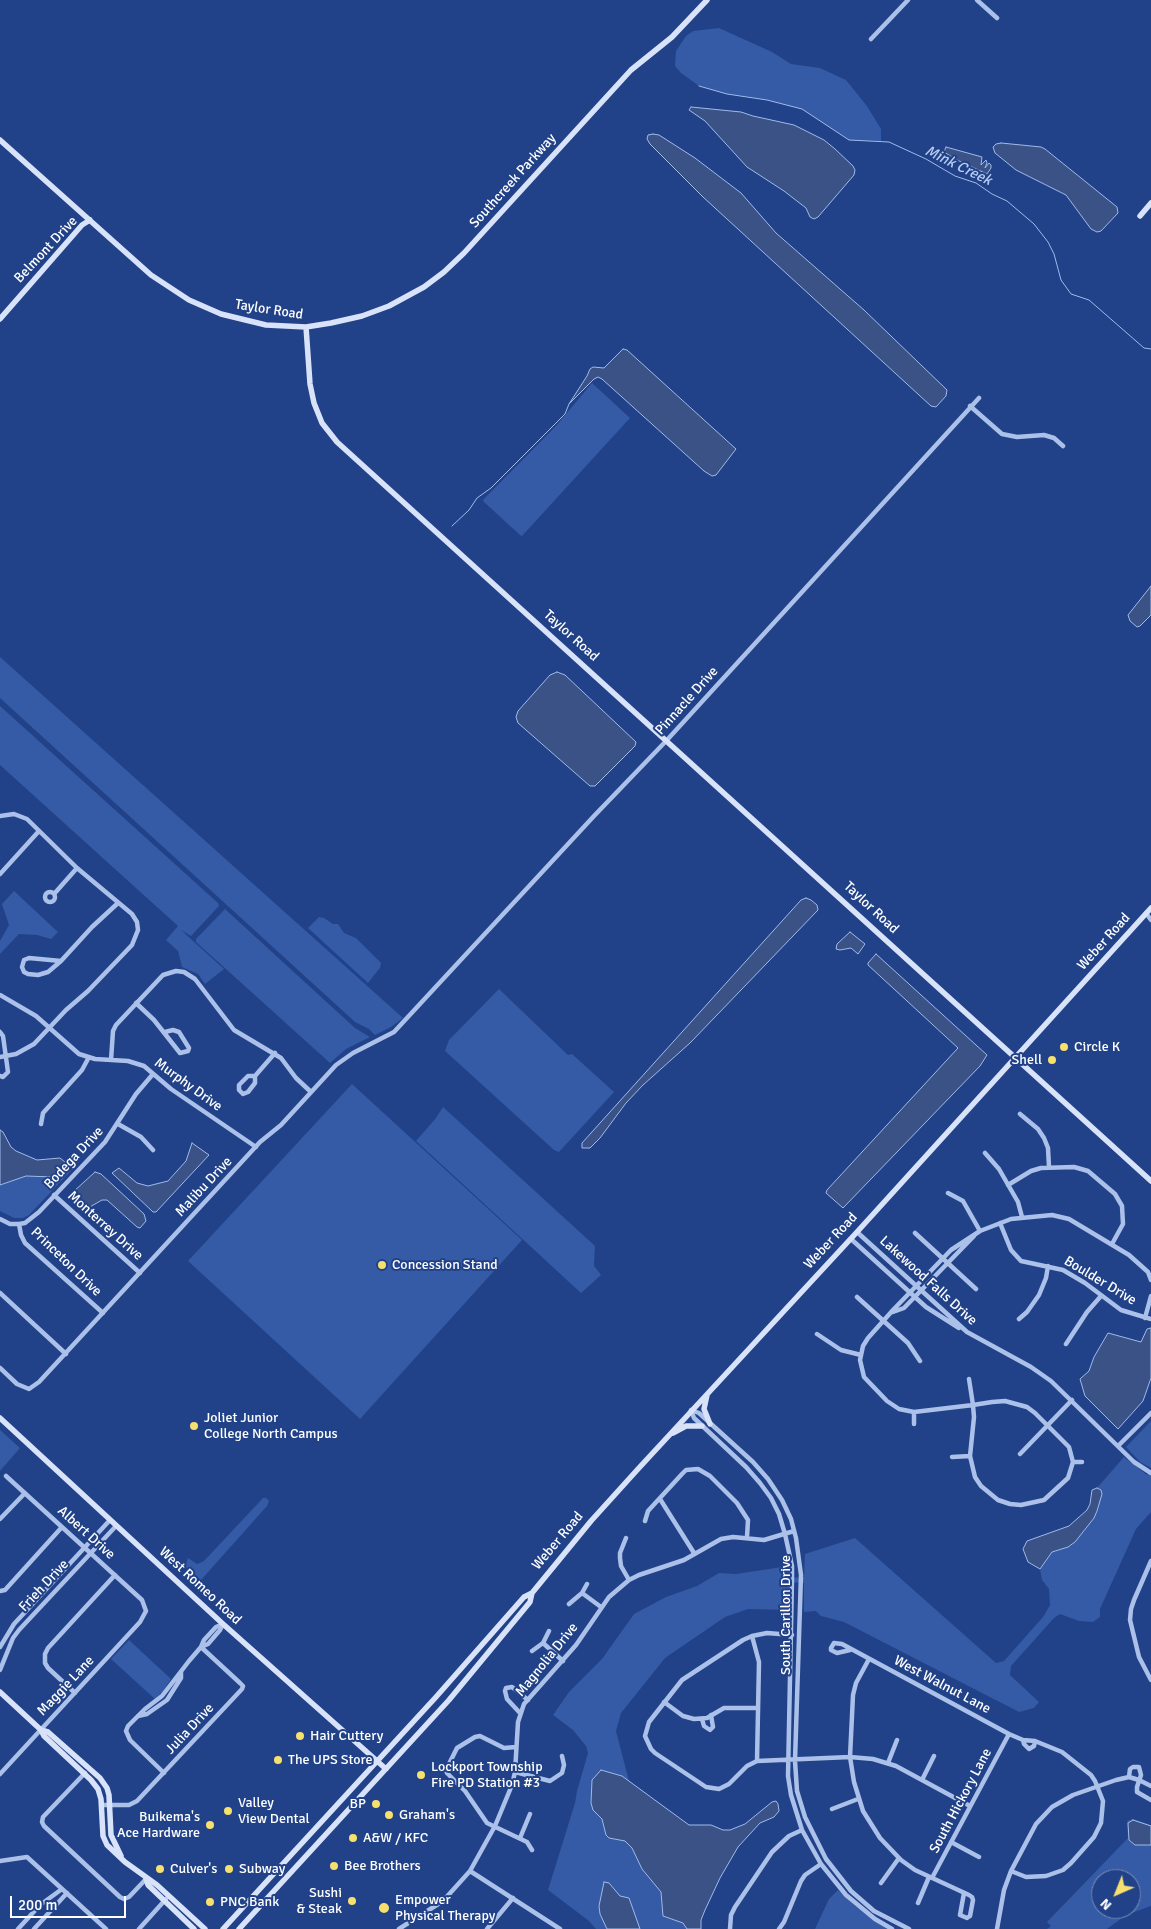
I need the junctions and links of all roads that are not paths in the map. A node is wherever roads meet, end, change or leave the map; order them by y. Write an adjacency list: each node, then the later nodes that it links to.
1 (707, 0): 11 (main road, Southcreek Parkway)
2 (908, 0): 5 (street)
3 (977, 0): 4 (street)
4 (997, 18)
5 (871, 39)
6 (0, 140): 9 (main road, Taylor Road)
7 (1151, 203): 8 (main road)
8 (1140, 216)
9 (90, 220): 10 (main road, Belmont Drive); 11 (main road, Taylor Road)
10 (0, 319)
11 (306, 326): 15 (main road, Taylor Road)
12 (979, 398): 13 (street, Pinnacle Drive)
13 (970, 406): 14 (street); 15 (street, Pinnacle Drive)
14 (1063, 446)
15 (667, 740): 27 (street, Pinnacle Drive); 35 (main road, Taylor Road)
16 (0, 816): 17 (street)
17 (39, 831): 18 (street); 19 (street)
18 (77, 868): 20 (street); 21 (street)
19 (0, 874)
20 (54, 894)
21 (118, 903): 24 (street); 28 (street)
22 (1151, 908): 23 (main road, Weber Road)
23 (1150, 918): 35 (main road, Weber Road)
24 (61, 961): 24 (street)
25 (0, 995): 28 (street, Murphy Drive)
26 (136, 1004): 30 (street); 31 (street); 36 (street)
27 (408, 1017): 40 (street, Malibu Drive)
28 (50, 1028): 32 (street); 34 (street, Murphy Drive)
29 (0, 1032): 32 (street)
30 (165, 1032): 30 (street)
31 (275, 1054): 39 (street); 40 (street)
32 (6, 1056): 33 (street); 38 (street)
33 (0, 1057)
34 (89, 1057): 36 (street, Murphy Drive); 42 (street)
35 (1016, 1058): 48 (main road, Taylor Road); 56 (main road, Weber Road)
36 (110, 1060): 37 (street, Murphy Drive)
37 (153, 1074): 43 (street, Bodega Drive); 44 (street, Murphy Drive)
38 (0, 1076)
39 (255, 1076)
40 (311, 1092): 44 (street, Malibu Drive)
41 (1020, 1114): 47 (street)
42 (41, 1124)
43 (118, 1124): 45 (street); 51 (street, Bodega Drive)
44 (256, 1147): 65 (street, Malibu Drive)
45 (153, 1150)
46 (985, 1153): 49 (street)
47 (1050, 1167): 49 (street); 60 (street)
48 (1151, 1181)
49 (1008, 1185): 52 (street)
50 (948, 1193): 57 (street)
51 (54, 1195): 55 (street, Bodega Drive); 65 (street, Monterrey Drive)
52 (1022, 1217): 54 (street); 60 (street)
53 (0, 1218): 55 (street)
54 (1000, 1223): 57 (street); 63 (street, Boulder Drive)
55 (19, 1224): 77 (street, Princeton Drive)
56 (857, 1232): 59 (main road, Weber Road); 67 (street, Lakewood Falls Drive)
57 (979, 1232): 61 (street); 62 (street)
58 (915, 1234): 61 (street)
59 (850, 1239): 71 (street); 89 (main road, Weber Road)
60 (1112, 1244): 64 (street)
61 (942, 1258): 62 (street); 67 (street)
62 (947, 1263): 68 (street); 69 (street)
63 (1048, 1266): 72 (street, Boulder Drive); 79 (street)
64 (1149, 1271): 66 (street)
65 (140, 1273): 77 (street, Malibu Drive)
66 (1151, 1280)
67 (916, 1287): 69 (street, Lakewood Falls Drive); 71 (street)
68 (976, 1289)
69 (920, 1291): 75 (street); 81 (street, Lakewood Falls Drive)
70 (0, 1293): 84 (street)
71 (909, 1293): 75 (street); 76 (street)
72 (1101, 1296): 78 (street, Boulder Drive); 83 (street)
73 (1151, 1296): 78 (street)
74 (857, 1297): 80 (street)
75 (914, 1297): 76 (street); 81 (street)
76 (891, 1312): 80 (street)
77 (103, 1314): 84 (street, Malibu Drive)
78 (1148, 1318)
79 (1019, 1319)
80 (884, 1321): 85 (street); 86 (street)
81 (967, 1332): 90 (street, Lakewood Falls Drive)
82 (817, 1334): 85 (street)
83 (1066, 1344)
84 (66, 1354): 87 (street, Malibu Drive)
85 (861, 1355): 93 (street)
86 (920, 1362)
87 (0, 1368)
88 (969, 1379): 91 (street)
89 (708, 1392): 92 (main road, Weber Road); 96 (main road)
90 (1072, 1400): 98 (street); 101 (street, Lakewood Falls Drive)
91 (974, 1405): 93 (street); 98 (street); 103 (street)
92 (691, 1410): 96 (street, South Carillon Drive); 99 (street, South Carillon Drive); 100 (main road, Weber Road)
93 (914, 1412): 97 (street)
94 (1151, 1413): 101 (street)
95 (0, 1418): 112 (main road, West Romeo Road)
96 (710, 1424): 116 (street, South Carillon Drive)
97 (914, 1424)
98 (1048, 1425): 102 (street); 105 (street)
99 (702, 1426): 100 (main road); 117 (street, South Carillon Drive)
100 (669, 1435): 129 (main road, Weber Road)
101 (1118, 1446): 107 (street, Lakewood Falls Drive)
102 (1020, 1454)
103 (970, 1456): 104 (street); 105 (street)
104 (952, 1457)
105 (1073, 1462): 106 (street)
106 (1082, 1462)
107 (1151, 1473)
108 (6, 1476): 109 (street, Albert Drive)
109 (25, 1493): 111 (street); 115 (street, Albert Drive)
110 (660, 1499): 113 (street); 118 (street); 122 (street)
111 (0, 1519)
112 (110, 1520): 114 (main road, West Romeo Road); 120 (street, Frieh Drive)
113 (645, 1521)
114 (116, 1526): 121 (street, Frieh Drive); 134 (main road, West Romeo Road)
115 (62, 1527): 120 (street, Albert Drive); 128 (street)
116 (794, 1531): 117 (street, Magnolia Drive); 138 (street, South Carillon Drive)
117 (785, 1534): 118 (street, Magnolia Drive); 136 (street, South Carillon Drive)
118 (747, 1537): 122 (street, Magnolia Drive)
119 (626, 1538): 126 (street)
120 (85, 1548): 121 (street, Albert Drive); 140 (street, Frieh Drive)
121 (91, 1553): 125 (street, Albert Drive); 146 (street, Frieh Drive)
122 (694, 1553): 126 (street, Magnolia Drive)
123 (1151, 1561): 124 (street)
124 (1150, 1568): 147 (street)
125 (115, 1574): 133 (street, Albert Drive); 149 (street)
126 (629, 1580): 132 (street, Magnolia Drive)
127 (587, 1584): 130 (street)
128 (0, 1591)
129 (532, 1593): 165 (main road, Weber Road); 171 (main road, Weber Road)
130 (582, 1593): 131 (street); 132 (street)
131 (569, 1604)
132 (601, 1607): 145 (street, Magnolia Drive)
133 (146, 1611): 149 (street, Maggie Lane)
134 (223, 1624): 141 (street); 165 (main road, West Romeo Road)
135 (549, 1631): 139 (street)
136 (792, 1635): 137 (street); 138 (street); 167 (street, South Carillon Drive)
137 (752, 1636): 151 (street); 152 (street)
138 (799, 1636): 168 (street, South Carillon Drive)
139 (543, 1643): 143 (street); 145 (street)
140 (0, 1647)
141 (201, 1647): 174 (street); 174 (street, Julia Drive)
142 (850, 1650): 144 (street, West Walnut Lane)
143 (532, 1651)
144 (869, 1659): 157 (street, West Walnut Lane); 164 (street)
145 (563, 1662): 150 (street, Magnolia Drive)
146 (0, 1670)
147 (1151, 1680)
148 (0, 1692): 156 (main road)
149 (75, 1693): 156 (street, Maggie Lane)
150 (528, 1700): 153 (street, Magnolia Drive); 153 (street)
151 (664, 1702): 155 (street); 166 (street)
152 (758, 1708): 154 (street); 166 (street)
153 (520, 1713): 161 (street, Magnolia Drive)
154 (711, 1715): 155 (street); 155 (street)
155 (702, 1719)
156 (41, 1730): 170 (main road); 173 (main road); 175 (street, Maggie Lane)
157 (1009, 1734): 159 (street, West Walnut Lane); 185 (street, South Hickory Lane)
158 (897, 1740): 169 (street)
159 (1023, 1740): 160 (street, West Walnut Lane); 160 (street, West Walnut Lane)
160 (1035, 1741): 179 (street, West Walnut Lane)
161 (516, 1747): 172 (street, Magnolia Drive); 188 (street)
162 (562, 1756): 172 (street)
163 (934, 1756): 177 (street)
164 (850, 1757): 168 (street); 169 (street); 181 (street)
165 (376, 1760): 171 (main road, West Romeo Road); 216 (main road, Weber Road)
166 (757, 1761): 167 (street)
167 (787, 1761): 168 (street); 189 (street, South Carillon Drive)
168 (795, 1761): 224 (street, South Carillon Drive)
169 (888, 1763): 177 (street)
170 (89, 1768): 173 (street); 184 (main road)
171 (386, 1769): 217 (main road, Weber Road)
172 (515, 1772): 188 (street, Magnolia Drive)
173 (84, 1773): 183 (main road); 201 (street)
174 (164, 1773): 184 (street, Julia Drive)
175 (0, 1774)
176 (1129, 1777): 178 (street); 178 (street); 179 (street)
177 (922, 1780): 185 (street)
178 (1139, 1780): 180 (street); 182 (street)
179 (1097, 1786): 198 (street); 198 (street)
180 (1151, 1786)
181 (858, 1799): 186 (street); 194 (street)
182 (1151, 1800)
183 (102, 1805): 184 (street, Julia Drive); 196 (main road)
184 (110, 1806): 196 (main road)
185 (970, 1806): 191 (street, South Hickory Lane)
186 (832, 1809)
187 (530, 1814): 190 (street)
188 (494, 1826): 190 (street); 199 (street, Magnolia Drive)
189 (802, 1830): 197 (street, South Carillon Drive); 221 (street)
190 (520, 1838): 192 (street)
191 (951, 1842): 193 (street); 200 (street, South Hickory Lane)
192 (532, 1850)
193 (979, 1857)
194 (899, 1858): 200 (street); 202 (street)
195 (0, 1861): 203 (street)
196 (125, 1862): 201 (main road)
197 (821, 1864): 222 (street); 223 (street, South Carillon Drive)
198 (1011, 1871): 225 (street)
199 (470, 1872): 207 (street); 218 (street, Magnolia Drive)
200 (931, 1878): 205 (street); 208 (street, South Hickory Lane)
201 (146, 1879): 206 (main road)
202 (881, 1883)
203 (62, 1889): 204 (street); 210 (street)
204 (67, 1893): 211 (street); 212 (street)
205 (964, 1893): 205 (street)
206 (166, 1898): 213 (street); 214 (main road); 215 (main road)
207 (513, 1898): 209 (street); 219 (street)
208 (918, 1902)
209 (553, 1927): 220 (street)
210 (18, 1929)
211 (34, 1929)
212 (106, 1929)
213 (139, 1929)
214 (194, 1929)
215 (205, 1929)
216 (223, 1929)
217 (239, 1929)
218 (399, 1929)
219 (486, 1929)
220 (560, 1929)
221 (730, 1929)
222 (778, 1929)
223 (892, 1929)
224 (910, 1929)
225 (997, 1929)

